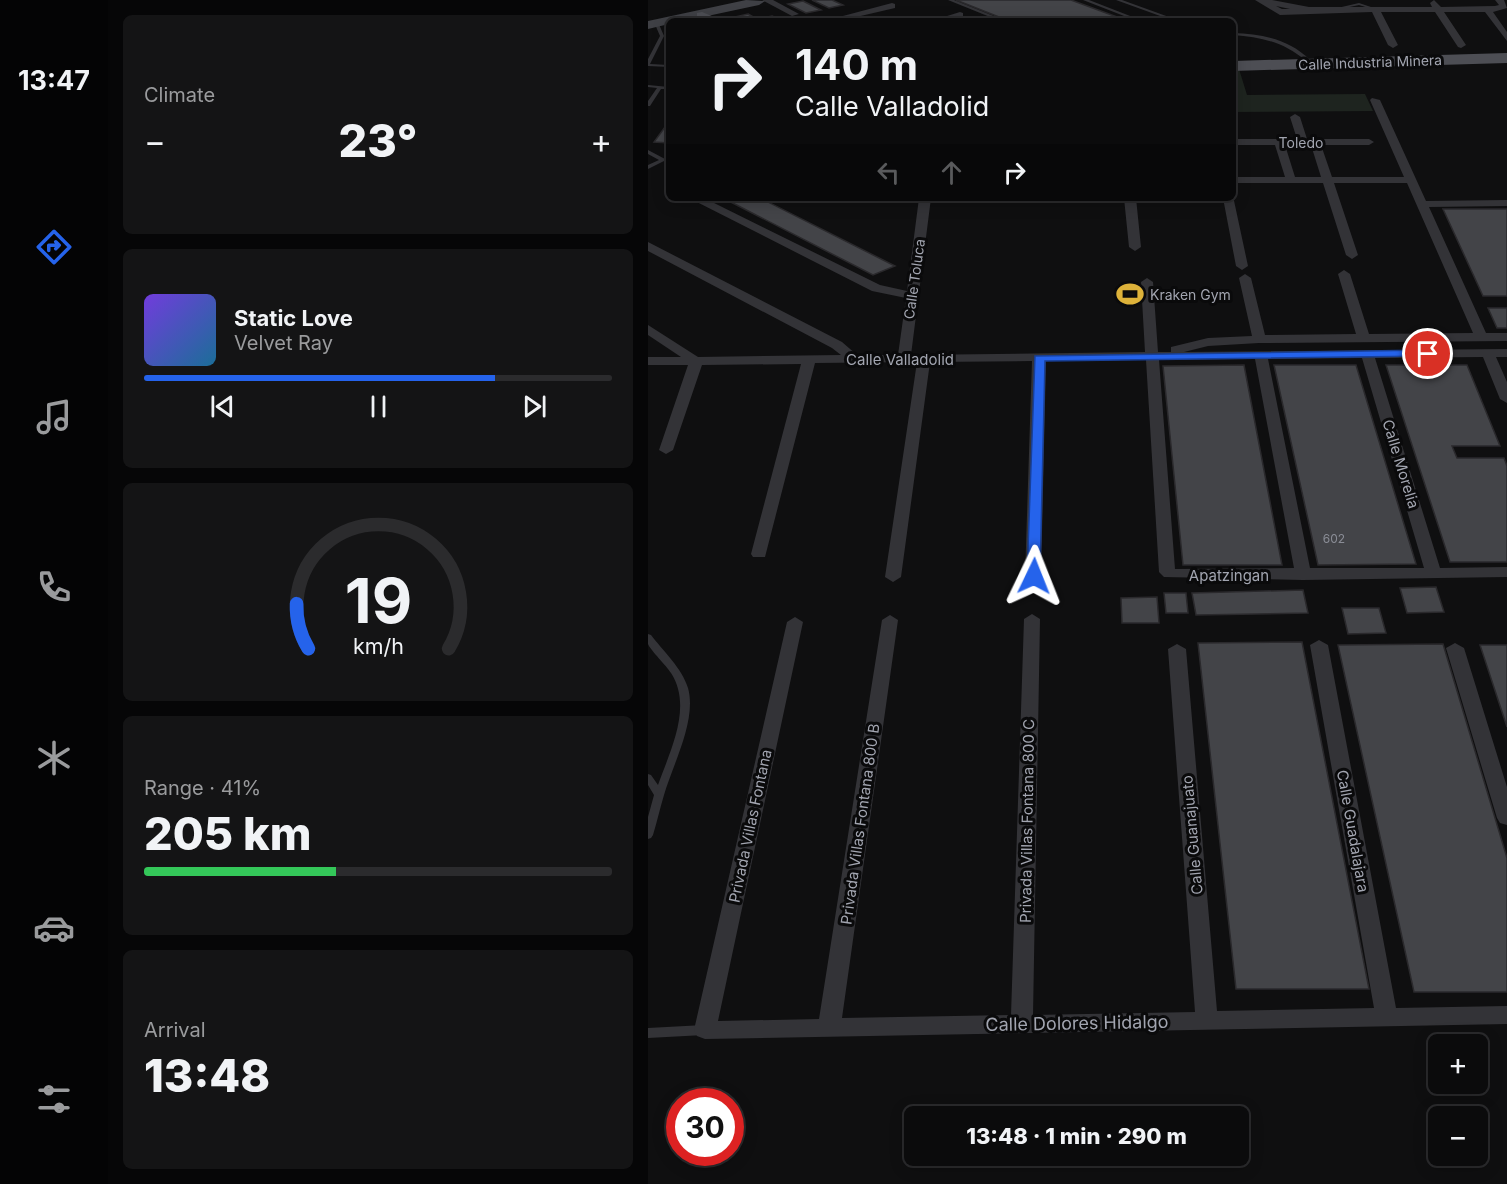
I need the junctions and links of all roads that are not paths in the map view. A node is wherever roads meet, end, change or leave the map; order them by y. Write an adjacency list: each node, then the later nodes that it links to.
1 (950, 0): 20 (lane)
2 (1085, 0): 21 (lane)
3 (1118, 0): 22 (lane)
4 (1432, 0): 10 (street)
5 (1499, 0): 11 (street)
6 (1261, 1): 9 (street)
7 (754, 2): 12 (street); 14 (main road); 15 (main road)
8 (892, 6): 18 (street)
9 (1375, 9): 10 (street); 26 (street)
10 (1437, 9): 11 (street); 27 (street)
11 (1487, 9): 25 (street)
12 (795, 14)
13 (960, 15): 19 (street)
14 (702, 16): 16 (main road); 17 (main road)
15 (686, 18)
16 (693, 18)
17 (708, 18)
18 (841, 18)
19 (948, 18)
20 (996, 18)
21 (1133, 18)
22 (1169, 18)
23 (656, 25): 31 (lane)
24 (1236, 34): 29 (lane)
25 (1507, 38)
26 (1393, 45)
27 (1461, 45)
28 (1507, 56): 29 (main road, Calle Industria Minera); 33 (main road, Calle Industria Minera)
29 (1308, 60): 30 (main road, Calle Industria Minera)
30 (1236, 62)
31 (648, 64): 32 (lane)
32 (666, 66)
33 (1236, 66)
34 (648, 86): 35 (lane)
35 (660, 87): 36 (lane); 38 (lane)
36 (666, 87)
37 (1375, 100): 50 (street)
38 (648, 105)
39 (1295, 117): 42 (street)
40 (1236, 142): 41 (street, Toledo)
41 (1279, 142): 42 (street, Toledo); 48 (street)
42 (1303, 142): 43 (street, Toledo)
43 (1315, 142): 44 (street, Toledo); 49 (street)
44 (1369, 142)
45 (648, 152): 46 (lane)
46 (648, 167)
47 (1236, 180): 48 (street)
48 (1292, 180): 49 (street)
49 (1328, 180): 50 (street); 59 (street)
50 (1412, 180): 56 (street)
51 (701, 201): 62 (street)
52 (925, 201): 62 (street, Calle Toluca)
53 (1130, 201): 58 (street)
54 (1230, 201): 67 (street)
55 (1507, 203): 56 (street)
56 (1422, 204): 64 (street)
57 (648, 246): 77 (street)
58 (1135, 247)
59 (1352, 255)
60 (1344, 274): 66 (street)
61 (1147, 282): 72 (street)
62 (912, 296): 74 (street, Calle Toluca)
63 (648, 329): 79 (street)
64 (1481, 337): 65 (street, Calle Valladolid); 66 (street, Calle Valladolid)
65 (1507, 337)
66 (1364, 338): 67 (street, Calle Valladolid)
67 (1259, 339): 72 (street, Calle Valladolid)
68 (1488, 353): 69 (street, Calle Valladolid); 70 (street, Calle Valladolid); 80 (street)
69 (1507, 353)
70 (1367, 354): 71 (street, Calle Valladolid); 83 (street, Calle Morelia)
71 (1261, 355): 72 (street, Calle Valladolid); 85 (street)
72 (1152, 357): 73 (street, Calle Valladolid); 85 (street, Apatzingan)
73 (1039, 358): 75 (street, Calle Valladolid); 86 (street)
74 (904, 359): 75 (street, Calle Valladolid); 77 (street, Calle Valladolid)
75 (924, 359): 87 (street)
76 (809, 360): 77 (street, Calle Valladolid); 79 (street, Calle Valladolid); 82 (street)
77 (855, 360)
78 (648, 361): 79 (street, Calle Valladolid)
79 (696, 361): 81 (street)
80 (1507, 399)
81 (666, 450)
82 (759, 554)
83 (1434, 573): 84 (street, Apatzingan); 85 (street, Apatzingan)
84 (1507, 573)
85 (1303, 575)
86 (1034, 576)
87 (893, 577)
88 (1032, 619): 102 (street, Privada Villas Fontana 800 C)
89 (890, 620): 103 (street, Privada Villas Fontana 800 B)
90 (795, 622): 104 (street, Privada Villas Fontana)
91 (648, 637): 96 (lane)
92 (1319, 645): 100 (street, Calle Guadalajara)
93 (1455, 648): 97 (street)
94 (1178, 649): 101 (street, Calle Guanajuato)
95 (648, 777): 96 (lane)
96 (658, 795): 98 (lane)
97 (1507, 818)
98 (648, 835)
99 (1507, 1015): 100 (street, Calle Dolores Hidalgo)
100 (1387, 1017): 101 (street, Calle Dolores Hidalgo)
101 (1207, 1021): 102 (street, Calle Dolores Hidalgo)
102 (1022, 1024): 103 (street, Calle Dolores Hidalgo)
103 (829, 1028): 104 (street, Calle Dolores Hidalgo)
104 (705, 1030): 105 (lane, Calle Dolores Hidalgo)
105 (648, 1033)

